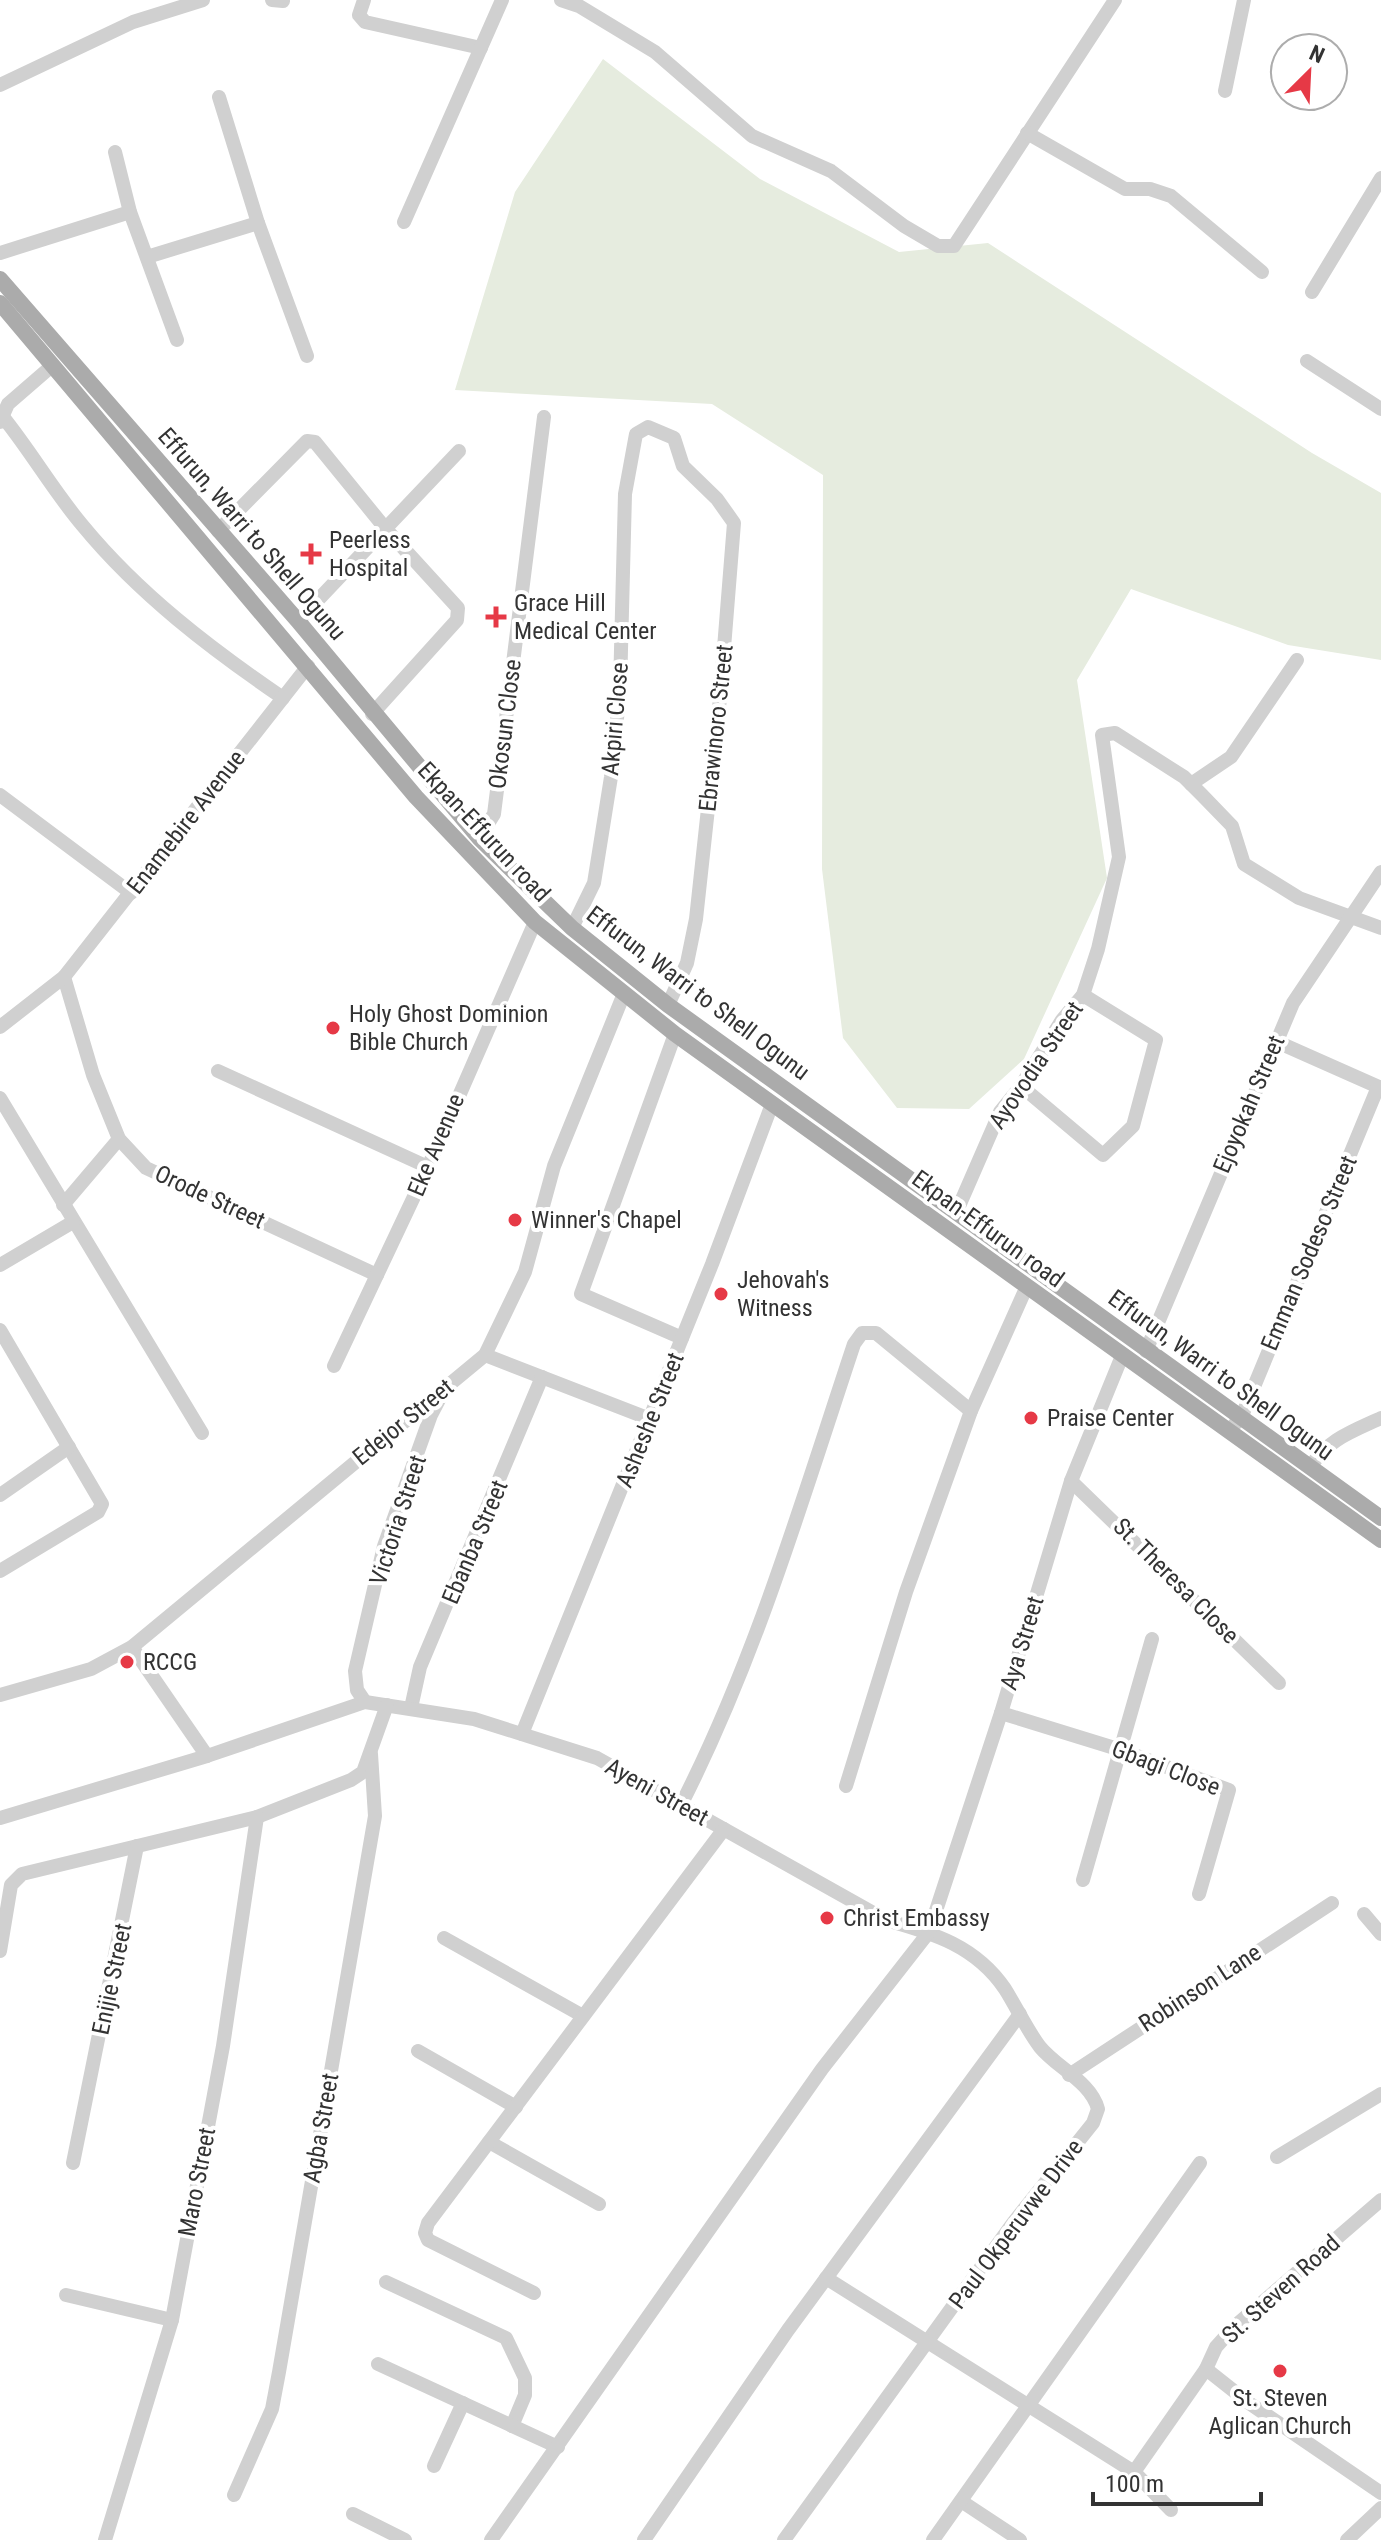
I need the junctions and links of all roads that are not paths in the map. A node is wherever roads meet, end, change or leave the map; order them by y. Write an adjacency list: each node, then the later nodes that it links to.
1 (203, 0): 8 (street)
2 (364, 0): 7 (street)
3 (502, 0): 7 (street)
4 (561, 0): 11 (street)
5 (1115, 0): 11 (street)
6 (1244, 0): 9 (street)
7 (481, 48): 15 (street)
8 (0, 85)
9 (1225, 91)
10 (219, 97): 16 (street)
11 (1027, 133): 19 (street)
12 (115, 152): 14 (street)
13 (1381, 178): 21 (street)
14 (130, 212): 17 (street); 18 (street)
15 (404, 222)
16 (258, 223): 18 (street); 24 (street)
17 (0, 253)
18 (147, 257): 23 (street)
19 (1262, 272)
20 (0, 279): 33 (main road, Effurun, Warri to Shell Ogunu)
21 (1312, 292)
22 (0, 303): 26 (main road, Ekpan-Effurun road)
23 (177, 340)
24 (307, 356)
25 (1307, 361): 27 (street)
26 (53, 365): 29 (street); 36 (main road, Ekpan-Effurun road)
27 (1381, 409)
28 (544, 417): 41 (street, Okosun Close)
29 (2, 420): 37 (street)
30 (459, 451): 32 (street)
31 (683, 466): 46 (street, Akpiri Close); 51 (street, Ebrawinoro Street)
32 (385, 528): 33 (street); 34 (street); 38 (street)
33 (218, 531): 34 (main road, Effurun, Warri to Shell Ogunu)
34 (298, 621): 38 (main road, Effurun, Warri to Shell Ogunu)
35 (1297, 660): 39 (street)
36 (308, 666): 37 (street, Enamebire Avenue); 45 (main road, Ekpan-Effurun road)
37 (283, 698): 43 (street, Enamebire Avenue)
38 (372, 714): 41 (main road, Effurun, Warri to Shell Ogunu)
39 (1191, 784): 44 (street); 49 (street, Ayovodia Street)
40 (0, 795): 43 (street)
41 (479, 838): 46 (main road, Effurun, Warri to Shell Ogunu)
42 (1381, 872): 44 (street, Ejoyokah Street)
43 (131, 893): 48 (street, Enamebire Avenue)
44 (1351, 917): 47 (street); 54 (street, Ejoyokah Street)
45 (535, 922): 50 (main road, Ekpan-Effurun road); 61 (street, Eke Avenue)
46 (572, 928): 51 (main road, Effurun, Warri to Shell Ogunu)
47 (1381, 928)
48 (64, 977): 52 (street, Enamebire Avenue); 60 (street, Orode Street)
49 (1083, 995): 56 (street, Ayovodia Street); 56 (street)
50 (623, 996): 53 (main road, Ekpan-Effurun road); 71 (street, Edejor Street)
51 (668, 1005): 63 (main road, Effurun, Warri to Shell Ogunu)
52 (0, 1027)
53 (675, 1034): 59 (main road, Ekpan-Effurun road); 69 (street)
54 (1275, 1041): 57 (street); 70 (street, Ejoyokah Street)
55 (218, 1071): 61 (street)
56 (1021, 1086): 63 (street, Ayovodia Street)
57 (1380, 1088): 79 (street, Emman Sodeso Street)
58 (0, 1098): 62 (street)
59 (772, 1104): 67 (main road, Ekpan-Effurun road); 69 (street, Asheshe Street)
60 (119, 1139): 62 (street); 66 (street, Orode Street)
61 (428, 1167): 66 (street, Eke Avenue)
62 (63, 1205): 64 (street)
63 (956, 1213): 70 (main road, Effurun, Warri to Shell Ogunu)
64 (73, 1222): 65 (street); 80 (street)
65 (0, 1265)
66 (377, 1275): 73 (street, Eke Avenue)
67 (1027, 1286): 72 (main road, Ekpan-Effurun road); 76 (street)
68 (0, 1330): 81 (street)
69 (682, 1338): 78 (street, Asheshe Street)
70 (1146, 1351): 79 (main road, Effurun, Warri to Shell Ogunu)
71 (485, 1355): 74 (street); 75 (street, Edejor Street)
72 (1122, 1356): 79 (main road, Ekpan-Effurun road); 83 (street, Aya Street)
73 (334, 1366)
74 (542, 1377): 78 (street); 94 (street, Ebanba Street)
75 (446, 1386): 89 (street, Edejor Street); 92 (street, Victoria Street)
76 (971, 1411): 100 (street); 101 (street)
77 (1381, 1418): 82 (street)
78 (650, 1419): 96 (street, Asheshe Street)
79 (1235, 1425): 82 (main road, Effurun, Warri to Shell Ogunu); 86 (main road, Ekpan-Effurun road)
80 (202, 1433)
81 (69, 1447): 84 (street); 87 (street)
82 (1310, 1468): 85 (main road, Effurun, Warri to Shell Ogunu)
83 (1071, 1481): 90 (street, St. Theresa Close); 95 (street, Aya Street)
84 (0, 1495)
85 (1381, 1518)
86 (1381, 1540)
87 (0, 1571)
88 (1152, 1639): 97 (street)
89 (132, 1647): 91 (street, Edejor Street); 99 (street)
90 (1279, 1683)
91 (0, 1695)
92 (365, 1702): 93 (street, Ayeni Street); 99 (street)
93 (387, 1705): 94 (street, Ayeni Street); 98 (street)
94 (411, 1708): 96 (street, Ayeni Street)
95 (1001, 1713): 97 (street, Gbagi Close); 110 (street, Aya Street)
96 (522, 1734): 101 (street, Ayeni Street)
97 (1121, 1750): 106 (street); 107 (street, Gbagi Close)
98 (371, 1754): 102 (street); 141 (street, Agba Street)
99 (207, 1756): 103 (street)
100 (846, 1786)
101 (681, 1805): 104 (street, Ayeni Street)
102 (257, 1817): 105 (street); 130 (street, Maro Street)
103 (0, 1818)
104 (724, 1829): 110 (street, Ayeni Street); 115 (street)
105 (137, 1846): 113 (street); 122 (street, Enijie Street)
106 (1083, 1880)
107 (1199, 1894)
108 (1332, 1903): 117 (street, Robinson Lane)
109 (1364, 1914): 111 (street)
110 (929, 1932): 114 (street, Paul Okperuvwe Drive); 137 (street, Aya Street)
111 (1381, 1934)
112 (444, 1938): 115 (street)
113 (0, 1951)
114 (1020, 2014): 117 (street, Paul Okperuvwe Drive); 126 (street)
115 (583, 2016): 119 (street)
116 (418, 2051): 119 (street)
117 (1069, 2075): 131 (street, Paul Okperuvwe Drive)
118 (1381, 2094): 121 (street)
119 (516, 2107): 120 (street)
120 (489, 2142): 125 (street); 128 (street)
121 (1277, 2157)
122 (73, 2163)
123 (1200, 2163): 135 (street)
124 (1381, 2200): 133 (street, St. Steven Road)
125 (599, 2204)
126 (826, 2278): 131 (street); 149 (street)
127 (386, 2282): 136 (street)
128 (534, 2293)
129 (66, 2295): 130 (street)
130 (172, 2320): 146 (street, Maro Street)
131 (929, 2341): 135 (street); 150 (street, Paul Okperuvwe Drive)
132 (378, 2364): 134 (street)
133 (1206, 2369): 139 (street); 140 (street, St. Steven Road)
134 (463, 2403): 136 (street); 138 (street)
135 (1029, 2405): 139 (street); 142 (street)
136 (512, 2426): 137 (street)
137 (558, 2447): 148 (street, Aya Street)
138 (434, 2466)
139 (1134, 2472): 143 (street)
140 (1381, 2493)
141 (234, 2495)
142 (961, 2501): 151 (street); 152 (street)
143 (1171, 2510)
144 (353, 2514): 147 (street)
145 (1378, 2516): 153 (street)
146 (105, 2540)
147 (405, 2540)
148 (491, 2540)
149 (644, 2540)
150 (784, 2540)
151 (933, 2540)
152 (1020, 2540)
153 (1347, 2540)

